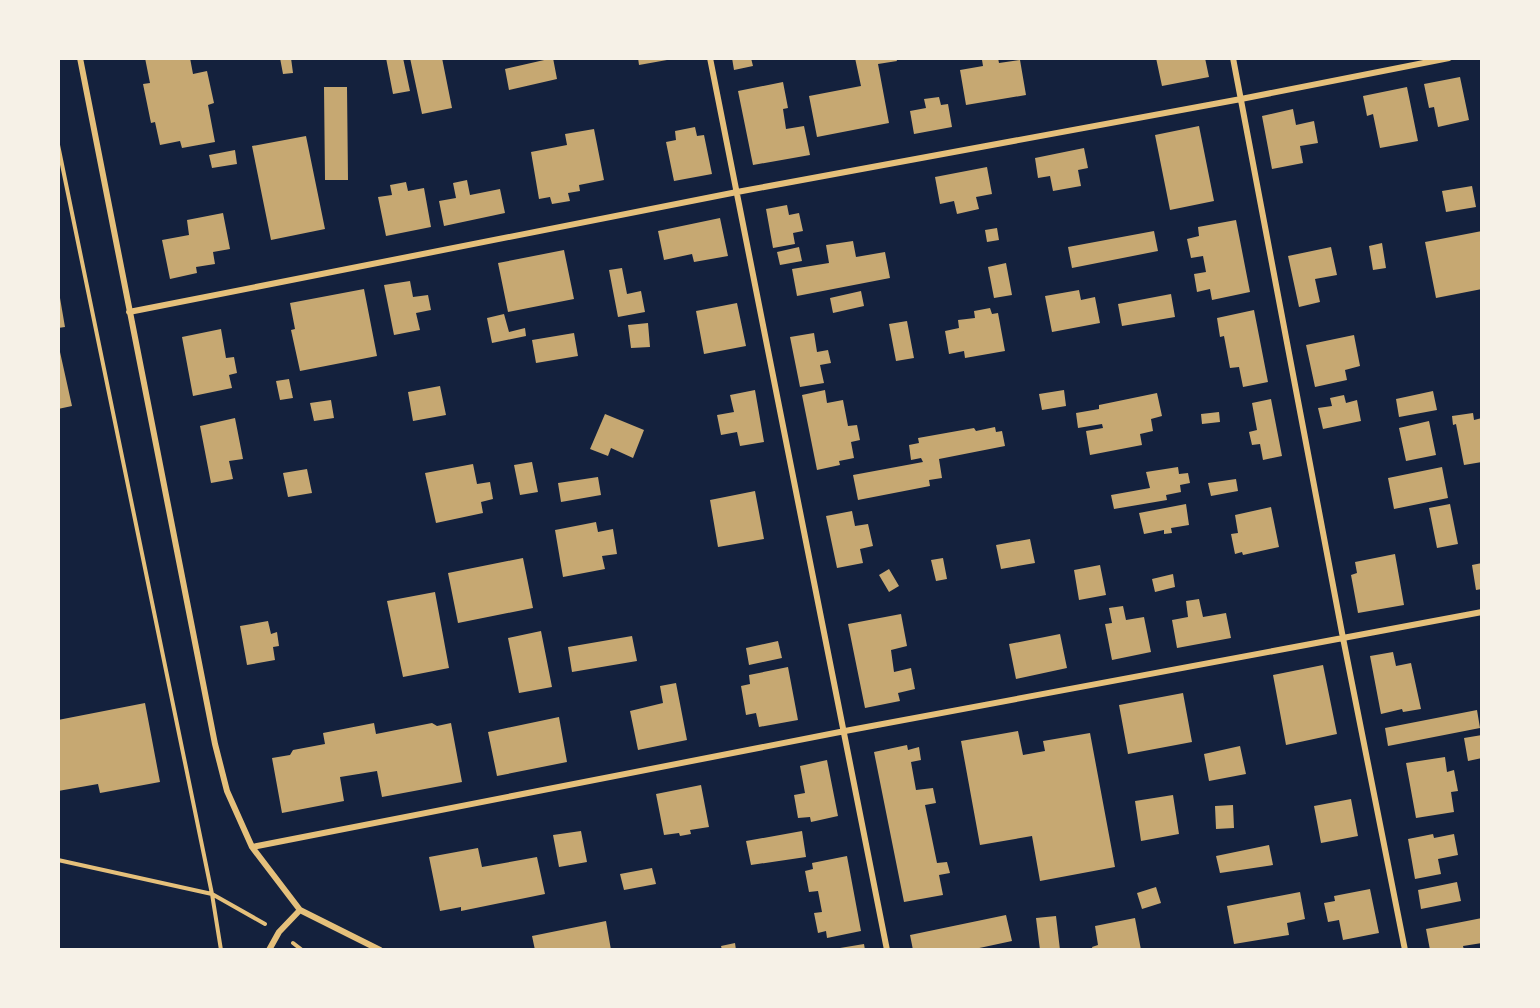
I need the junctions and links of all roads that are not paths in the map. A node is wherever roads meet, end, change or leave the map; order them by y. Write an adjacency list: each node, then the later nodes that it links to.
1 (80, 58): 7 (street)
2 (710, 58): 6 (street)
3 (1233, 58): 5 (street)
4 (1449, 58): 5 (street)
5 (1241, 99): 6 (street); 9 (street)
6 (737, 192): 7 (street); 10 (street)
7 (129, 312): 11 (street)
8 (1482, 612): 9 (street)
9 (1343, 638): 10 (street); 16 (street)
10 (845, 731): 11 (street); 15 (street)
11 (252, 846): 12 (street)
12 (300, 910): 13 (street); 14 (street)
13 (269, 950)
14 (380, 950)
15 (887, 950)
16 (1406, 950)

